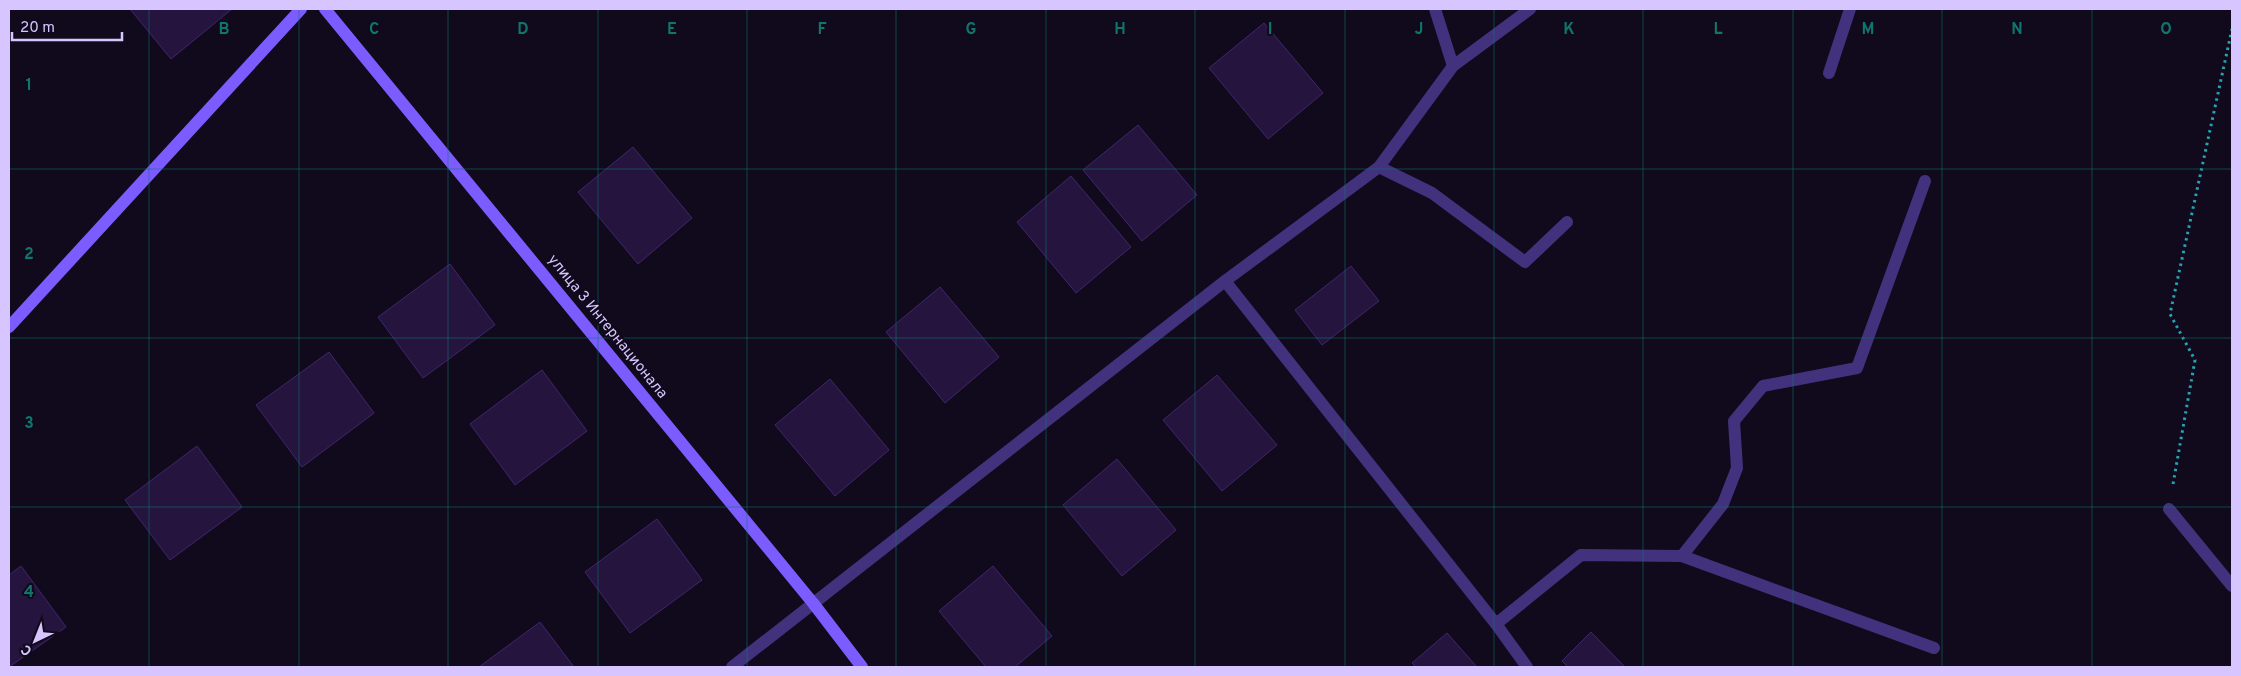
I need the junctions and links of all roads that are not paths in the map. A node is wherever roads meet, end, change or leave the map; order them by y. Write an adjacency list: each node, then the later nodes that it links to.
1 (301, 9): 12 (main road)
2 (325, 9): 16 (main road, улица 3 Интернационала)
3 (1435, 9): 6 (street)
4 (1530, 9): 6 (street)
5 (1850, 9): 7 (street)
6 (1453, 66): 8 (street)
7 (1829, 73)
8 (1379, 167): 10 (street); 11 (street)
9 (1925, 181): 14 (street)
10 (1567, 222)
11 (1224, 281): 16 (street); 17 (street)
12 (9, 327)
13 (2169, 509): 15 (street)
14 (1682, 556): 17 (street); 18 (street)
15 (2232, 586)
16 (813, 603): 19 (street); 20 (main road, улица 3 Интернационала)
17 (1496, 624): 21 (street)
18 (1934, 648)
19 (732, 667)
20 (862, 667)
21 (1527, 667)

